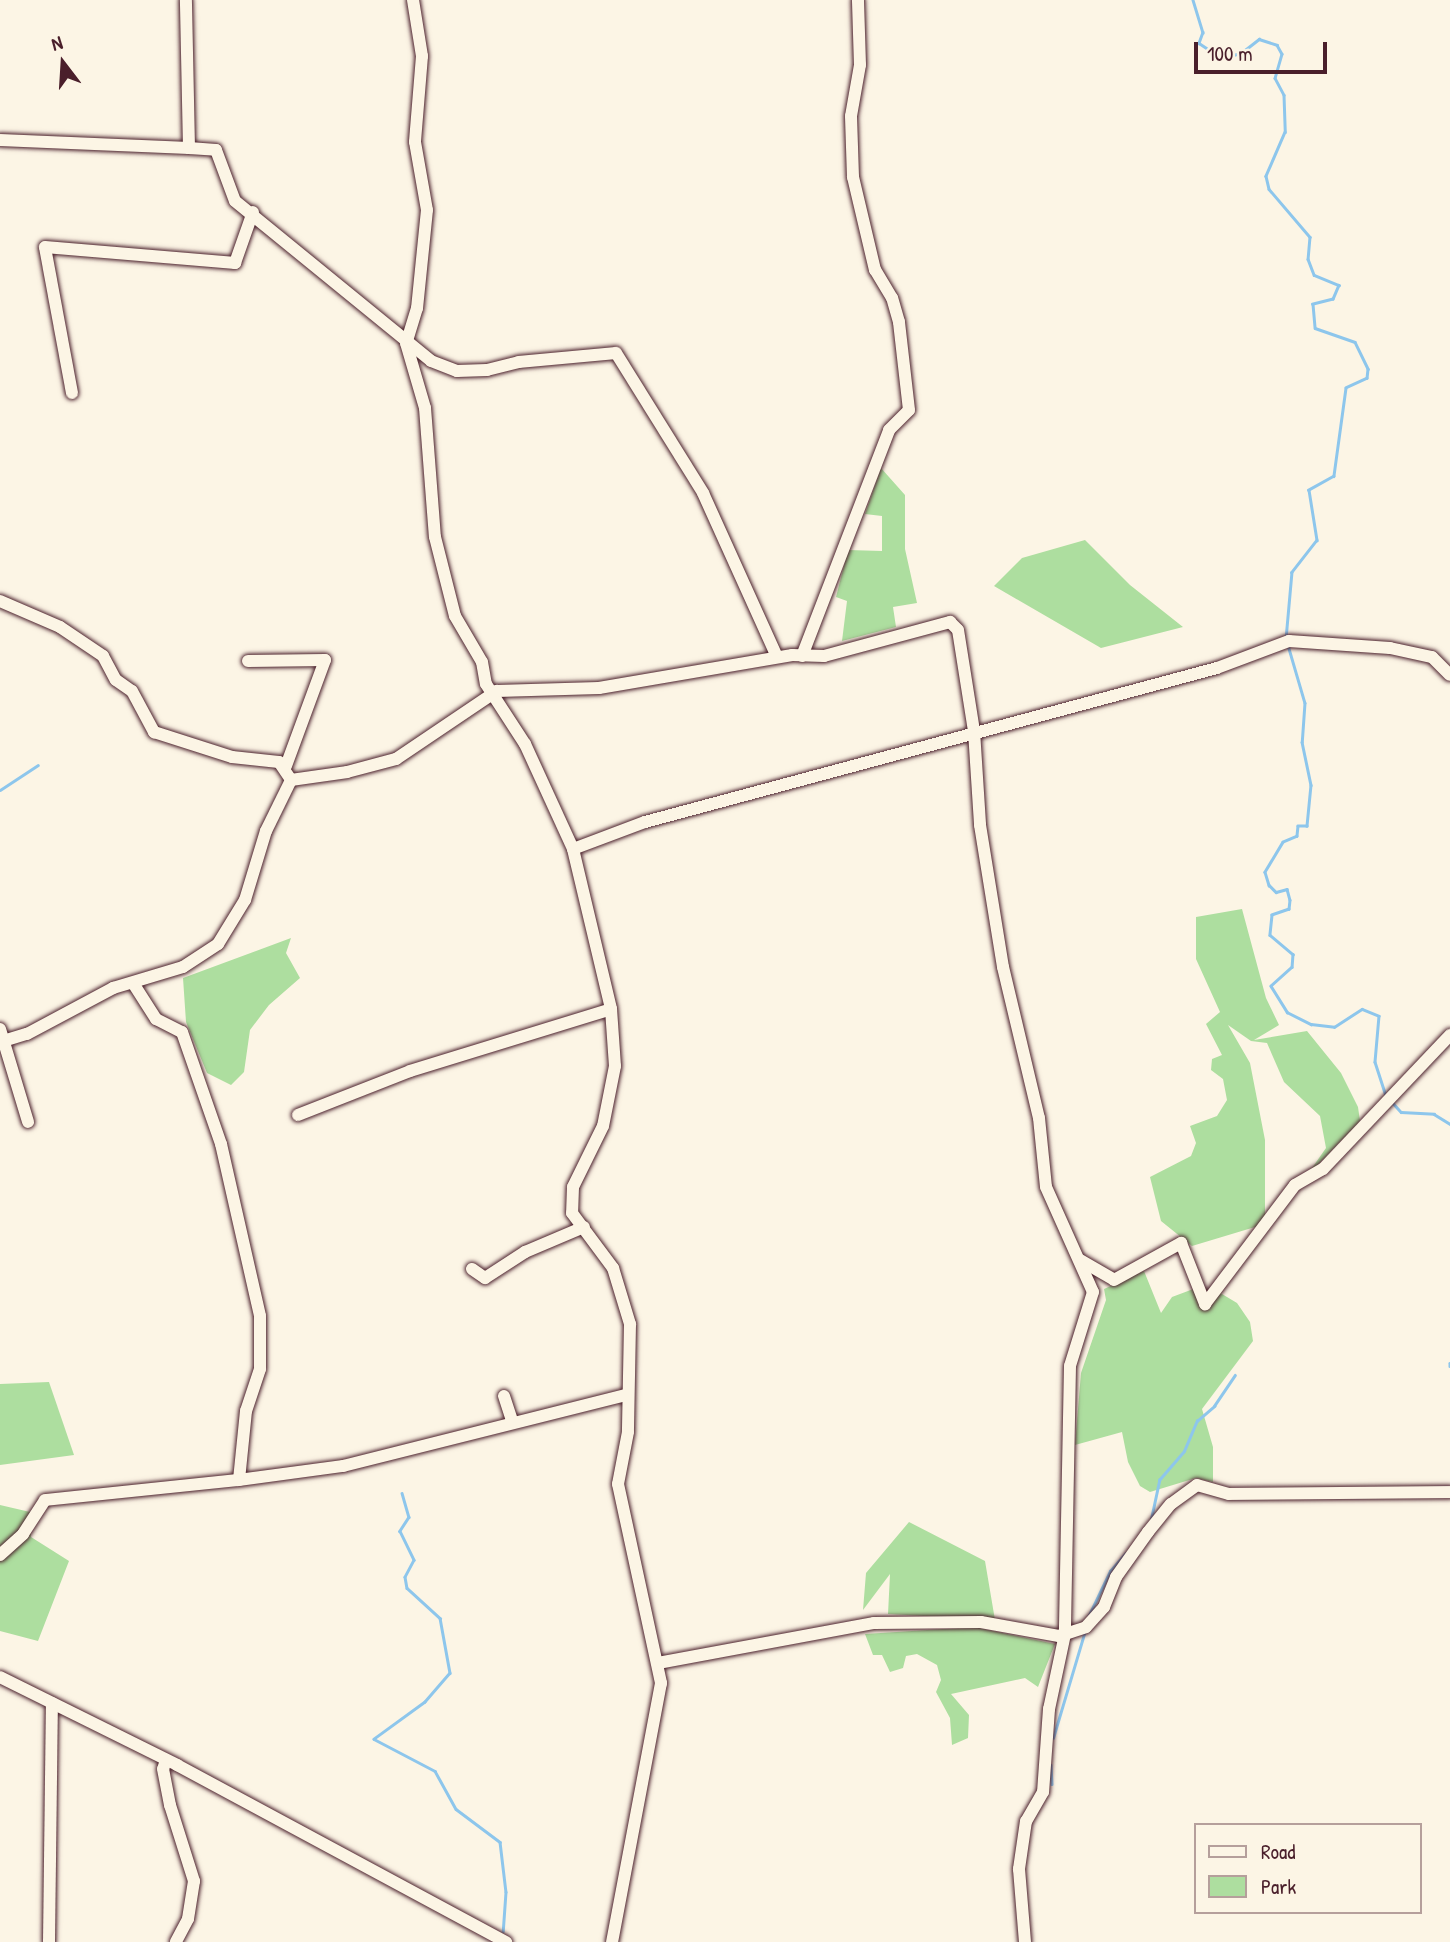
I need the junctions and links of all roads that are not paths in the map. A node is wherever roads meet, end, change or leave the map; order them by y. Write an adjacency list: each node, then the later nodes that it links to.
1 (186, 0): 5 (street)
2 (413, 0): 7 (street)
3 (858, 0): 10 (street)
4 (0, 140): 5 (street)
5 (189, 148): 6 (street)
6 (253, 212): 7 (street); 8 (street)
7 (406, 343): 11 (street); 14 (street)
8 (72, 393)
9 (0, 601): 16 (street)
10 (802, 656): 11 (street); 15 (street)
11 (777, 657): 14 (street)
12 (248, 661): 16 (street)
13 (1450, 675): 15 (street)
14 (494, 696): 17 (street); 18 (street)
15 (974, 731): 18 (street); 26 (street)
16 (286, 766): 17 (street)
17 (291, 780): 19 (street)
18 (573, 849): 20 (street)
19 (133, 983): 22 (street); 31 (street)
20 (611, 1009): 23 (street); 25 (street)
21 (1450, 1035): 26 (street)
22 (2, 1037): 24 (street)
23 (298, 1115)
24 (28, 1122)
25 (584, 1227): 27 (street); 28 (street)
26 (1080, 1259): 34 (street)
27 (472, 1269)
28 (625, 1395): 30 (street); 35 (street)
29 (504, 1396): 30 (street)
30 (512, 1421): 31 (street)
31 (239, 1480): 33 (street)
32 (1450, 1492): 34 (street)
33 (0, 1555)
34 (1065, 1634): 35 (street); 43 (street)
35 (658, 1663): 42 (street)
36 (0, 1677): 37 (street)
37 (52, 1703): 38 (street); 39 (street)
38 (166, 1760): 40 (street); 41 (street)
39 (49, 1942)
40 (176, 1942)
41 (506, 1942)
42 (612, 1942)
43 (1025, 1942)

